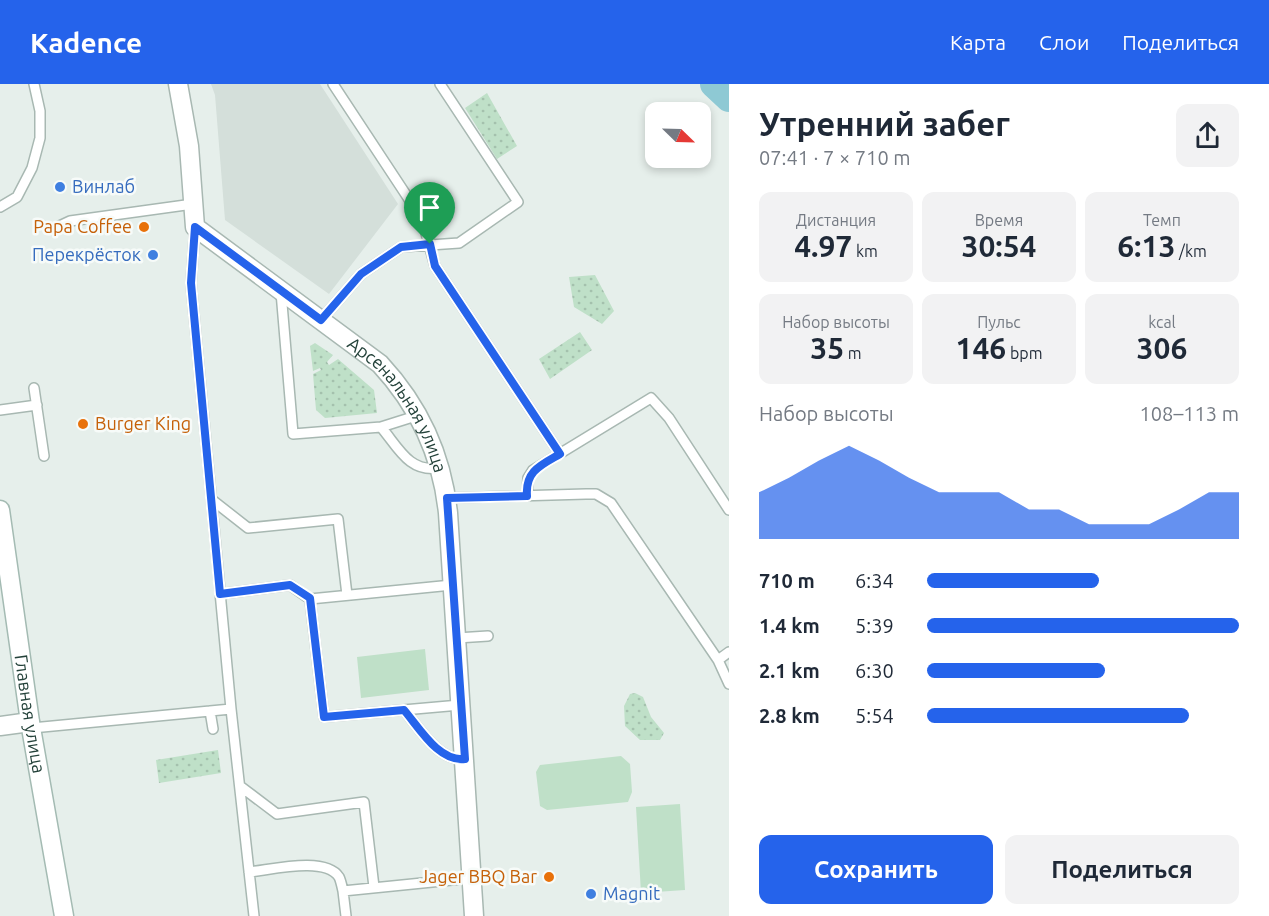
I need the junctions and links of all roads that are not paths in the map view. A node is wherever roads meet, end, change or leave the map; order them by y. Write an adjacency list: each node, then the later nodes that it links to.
1 (34, 84): 6 (lane)
2 (178, 84): 5 (street)
3 (333, 84): 9 (lane)
4 (440, 84): 9 (lane)
5 (194, 204): 7 (street); 8 (lane)
6 (0, 207)
7 (195, 227): 10 (street, Арсенальная улица); 22 (lane)
8 (52, 230)
9 (430, 244): 11 (lane); 17 (lane)
10 (281, 290): 11 (street, Арсенальная улица); 16 (lane)
11 (321, 320): 15 (street, Арсенальная улица)
12 (34, 388): 13 (lane)
13 (37, 405): 14 (lane); 18 (lane)
14 (0, 410)
15 (420, 415): 16 (lane); 19 (street, Арсенальная улица)
16 (381, 427): 19 (lane)
17 (560, 454): 20 (lane); 24 (lane)
18 (44, 456)
19 (439, 468): 21 (street, Арсенальная улица)
20 (527, 496): 21 (lane); 32 (lane)
21 (447, 498): 25 (street, Арсенальная улица)
22 (211, 499): 26 (lane); 27 (lane)
23 (0, 510): 38 (street, Главная улица)
24 (729, 510)
25 (452, 585): 27 (lane); 30 (street, Арсенальная улица)
26 (220, 594): 28 (lane); 35 (lane)
27 (346, 595): 28 (lane)
28 (310, 598): 36 (lane)
29 (488, 636): 30 (lane)
30 (457, 638): 34 (street, Арсенальная улица)
31 (729, 652): 32 (lane)
32 (717, 660): 33 (lane)
33 (729, 684)
34 (460, 705): 36 (lane); 41 (street, Арсенальная улица)
35 (231, 709): 37 (lane); 42 (lane)
36 (404, 710): 41 (lane)
37 (210, 711): 38 (lane); 40 (lane)
38 (31, 725): 39 (street); 47 (street, Главная улица)
39 (0, 726)
40 (213, 729)
41 (465, 759): 44 (street, Арсенальная улица)
42 (240, 786): 43 (lane); 45 (lane)
43 (249, 872): 46 (lane); 48 (lane)
44 (472, 879): 45 (lane); 50 (street, Арсенальная улица)
45 (374, 887): 46 (lane)
46 (343, 891): 49 (lane)
47 (64, 916)
48 (254, 916)
49 (346, 916)
50 (474, 916)

